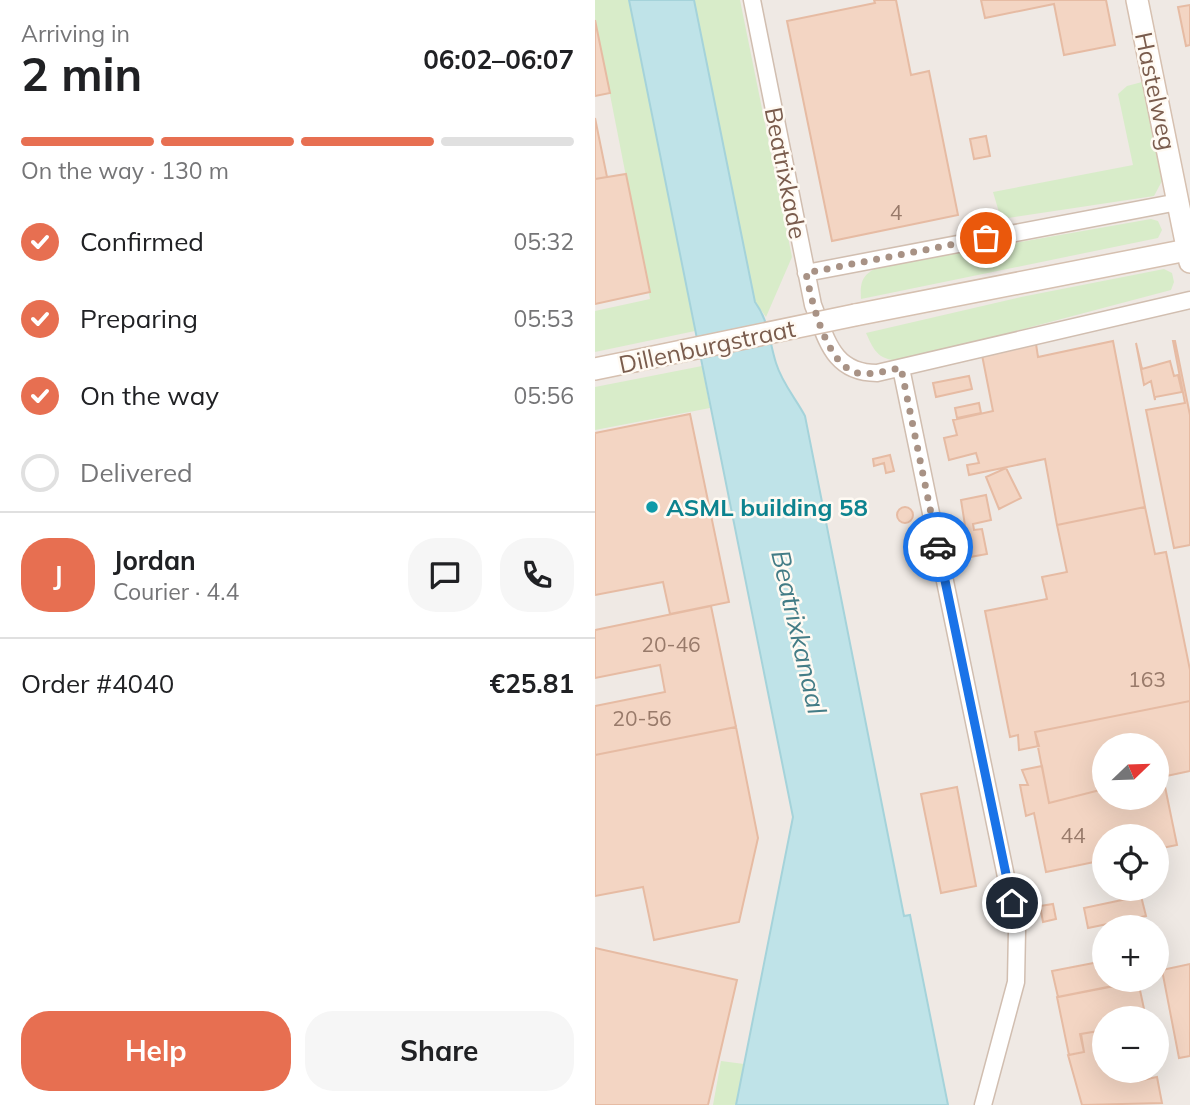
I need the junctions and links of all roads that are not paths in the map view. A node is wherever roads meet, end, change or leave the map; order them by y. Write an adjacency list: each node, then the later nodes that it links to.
1 (752, 0): 5 (street, Beatrixkade)
2 (1137, 0): 3 (street, Hastelweg)
3 (1178, 202): 4 (street, Hastelweg); 5 (street)
4 (1189, 255): 8 (street, Dillenburgstraat, bridge)
5 (806, 273): 7 (street, Beatrixkade)
6 (1190, 300): 7 (street)
7 (901, 368): 9 (street)
8 (595, 369)
9 (983, 1105)

